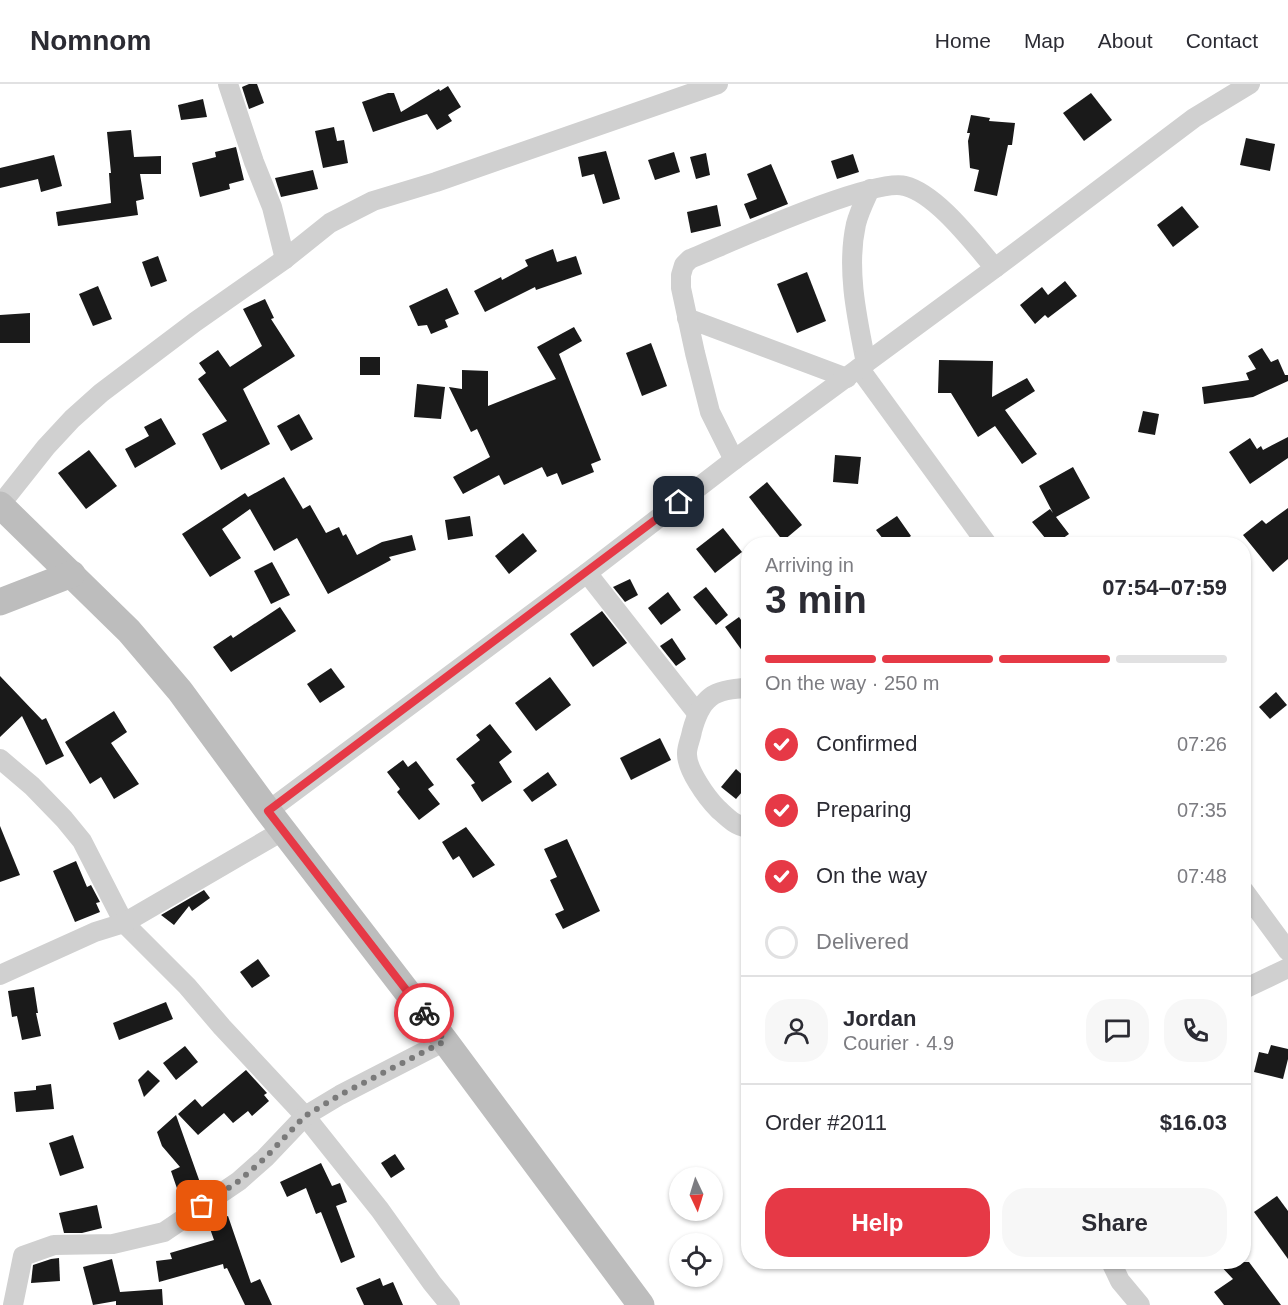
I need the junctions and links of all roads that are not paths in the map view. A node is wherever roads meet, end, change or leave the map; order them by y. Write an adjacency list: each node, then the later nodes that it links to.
1 (228, 84): 5 (street)
2 (718, 84): 5 (street)
3 (1250, 84): 6 (street)
4 (870, 189): 6 (street); 7 (street); 8 (street)
5 (285, 260): 10 (street)
6 (995, 268): 8 (street)
7 (687, 318): 8 (street); 9 (street)
8 (857, 370): 9 (street); 11 (street)
9 (734, 460): 12 (street)
10 (0, 505): 13 (street)
11 (982, 537)
12 (587, 573): 16 (street); 18 (street)
13 (72, 574): 14 (street); 18 (street)
14 (0, 602)
15 (741, 689): 16 (street)
16 (697, 713): 19 (street)
17 (0, 759): 21 (street)
18 (276, 820): 21 (street); 27 (street)
19 (741, 827)
20 (1251, 898): 22 (street)
21 (124, 923): 25 (street); 28 (street)
22 (1281, 926): 23 (street)
23 (1288, 951)
24 (1288, 969): 26 (street)
25 (0, 975)
26 (1251, 986)
27 (445, 1041): 28 (street); 32 (street)
28 (305, 1116): 30 (street); 31 (street)
29 (1114, 1269): 33 (street)
30 (13, 1305)
31 (450, 1305)
32 (640, 1305)
33 (1140, 1305)

